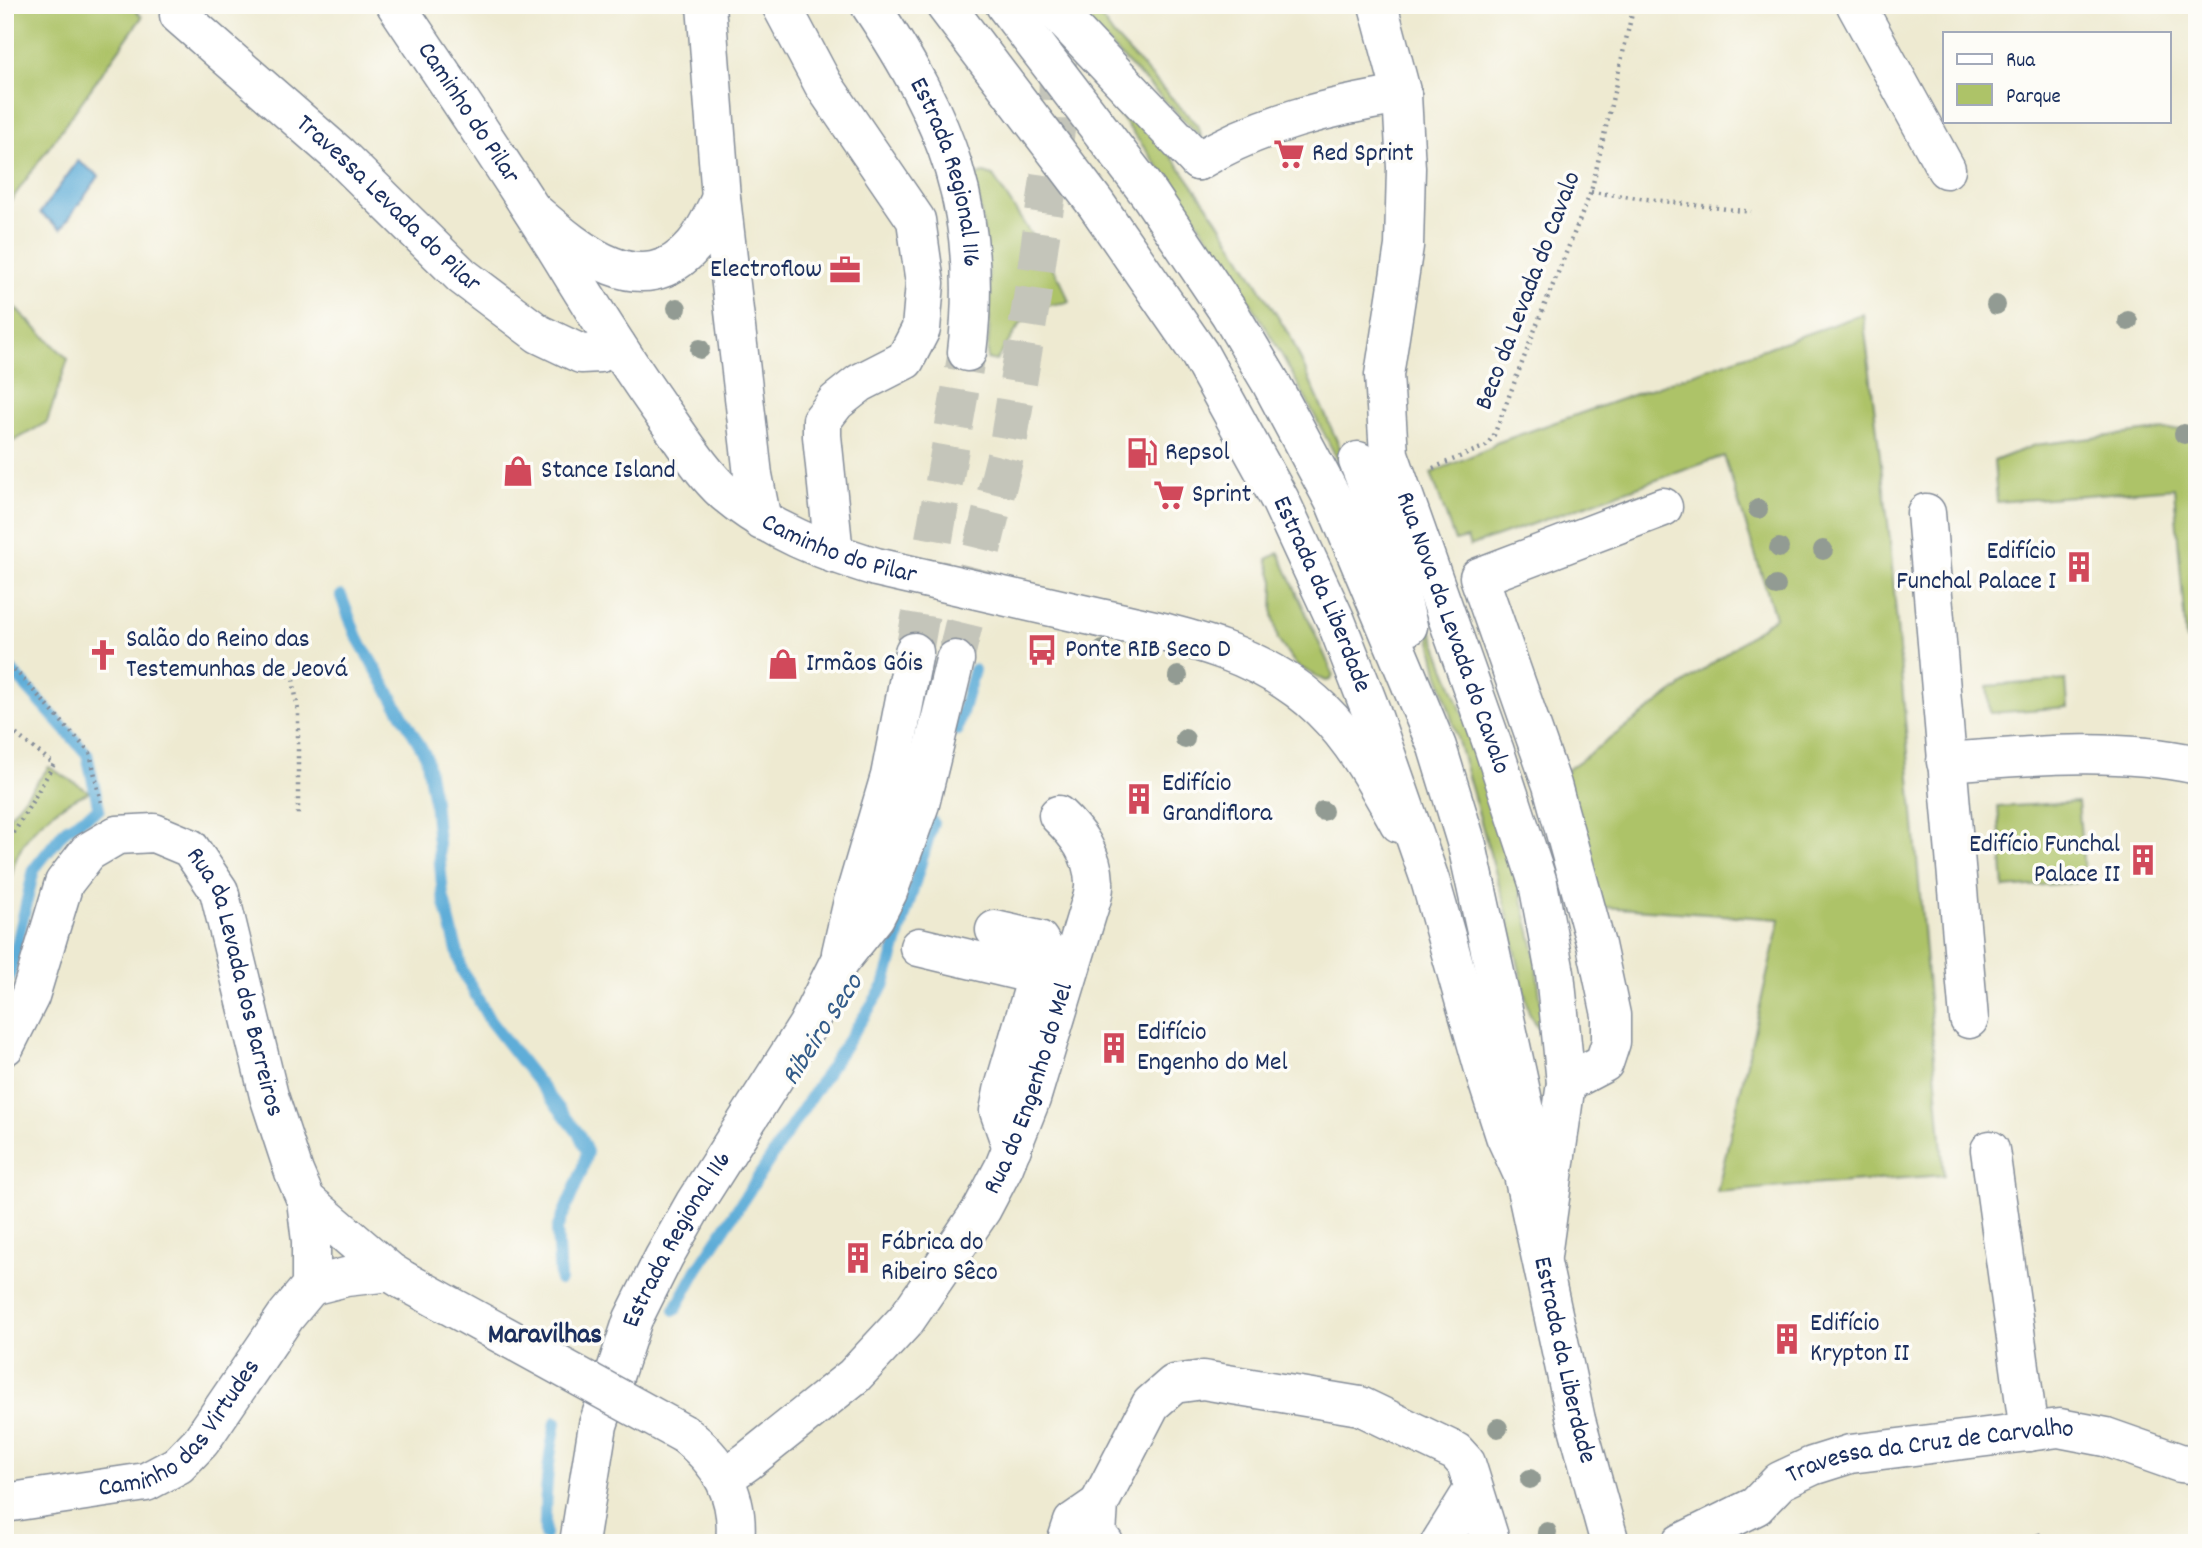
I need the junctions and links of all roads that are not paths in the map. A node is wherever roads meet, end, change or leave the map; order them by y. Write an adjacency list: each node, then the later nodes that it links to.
1 (396, 5): 14 (street, Caminho do Pilar)
2 (706, 5): 13 (street)
3 (781, 5): 21 (street)
4 (870, 5): 16 (street, Estrada Regional 116)
5 (945, 5): 28 (street, Estrada da Liberdade)
6 (1004, 5): 24 (street, Estrada da Liberdade)
7 (1050, 5): 11 (street)
8 (1378, 5): 11 (street, Rua Nova da Levada do Cavalo)
9 (1856, 5): 12 (street)
10 (179, 15): 15 (street, Travessa Levada do Pilar)
11 (1402, 95): 35 (street, Rua Nova da Levada do Cavalo)
12 (1946, 169)
13 (721, 198): 14 (street); 20 (street)
14 (532, 209): 15 (street, Caminho do Pilar)
15 (617, 346): 20 (street, Caminho do Pilar)
16 (967, 352)
17 (1358, 461): 24 (street)
18 (1663, 507): 35 (street)
19 (1926, 513): 25 (street)
20 (762, 521): 21 (street, Caminho do Pilar)
21 (834, 554): 28 (street, Caminho do Pilar)
22 (914, 652): 31 (street, Estrada Regional 116)
23 (955, 660): 31 (street, Estrada Regional 116)
24 (1437, 747): 38 (street, Estrada da Liberdade)
25 (1946, 762): 26 (street); 33 (street)
26 (2197, 765)
27 (1058, 815): 36 (street, Rua do Engenho do Mel)
28 (1430, 880): 38 (street, Estrada da Liberdade)
29 (995, 930): 32 (street)
30 (919, 947): 32 (street)
31 (839, 962): 49 (street, Estrada Regional 116)
32 (1036, 975): 36 (street)
33 (1969, 1019)
34 (5, 1046): 39 (street, Rua da Levada dos Barreiros)
35 (1566, 1083): 40 (street, Rua Nova da Levada do Cavalo)
36 (1012, 1149): 45 (street, Rua do Engenho do Mel)
37 (1990, 1150): 43 (street)
38 (1523, 1175): 40 (street, Estrada da Liberdade)
39 (306, 1200): 41 (street, Rua da Levada dos Barreiros); 42 (street)
40 (1541, 1258): 55 (street, Estrada da Liberdade)
41 (396, 1276): 42 (street); 45 (street, Rua da Levada dos Barreiros, bridge)
42 (311, 1286): 47 (street, Caminho das Virtudes)
43 (2029, 1432): 44 (street, Travessa da Cruz de Carvalho); 56 (street, Travessa da Cruz de Carvalho)
44 (2197, 1465)
45 (724, 1478): 50 (street)
46 (1473, 1490): 48 (street); 53 (street); 54 (street)
47 (5, 1503)
48 (1099, 1504): 51 (street); 52 (street)
49 (579, 1543)
50 (735, 1543)
51 (1066, 1543)
52 (1104, 1543)
53 (1440, 1543)
54 (1492, 1543)
55 (1610, 1543)
56 (1681, 1543)

